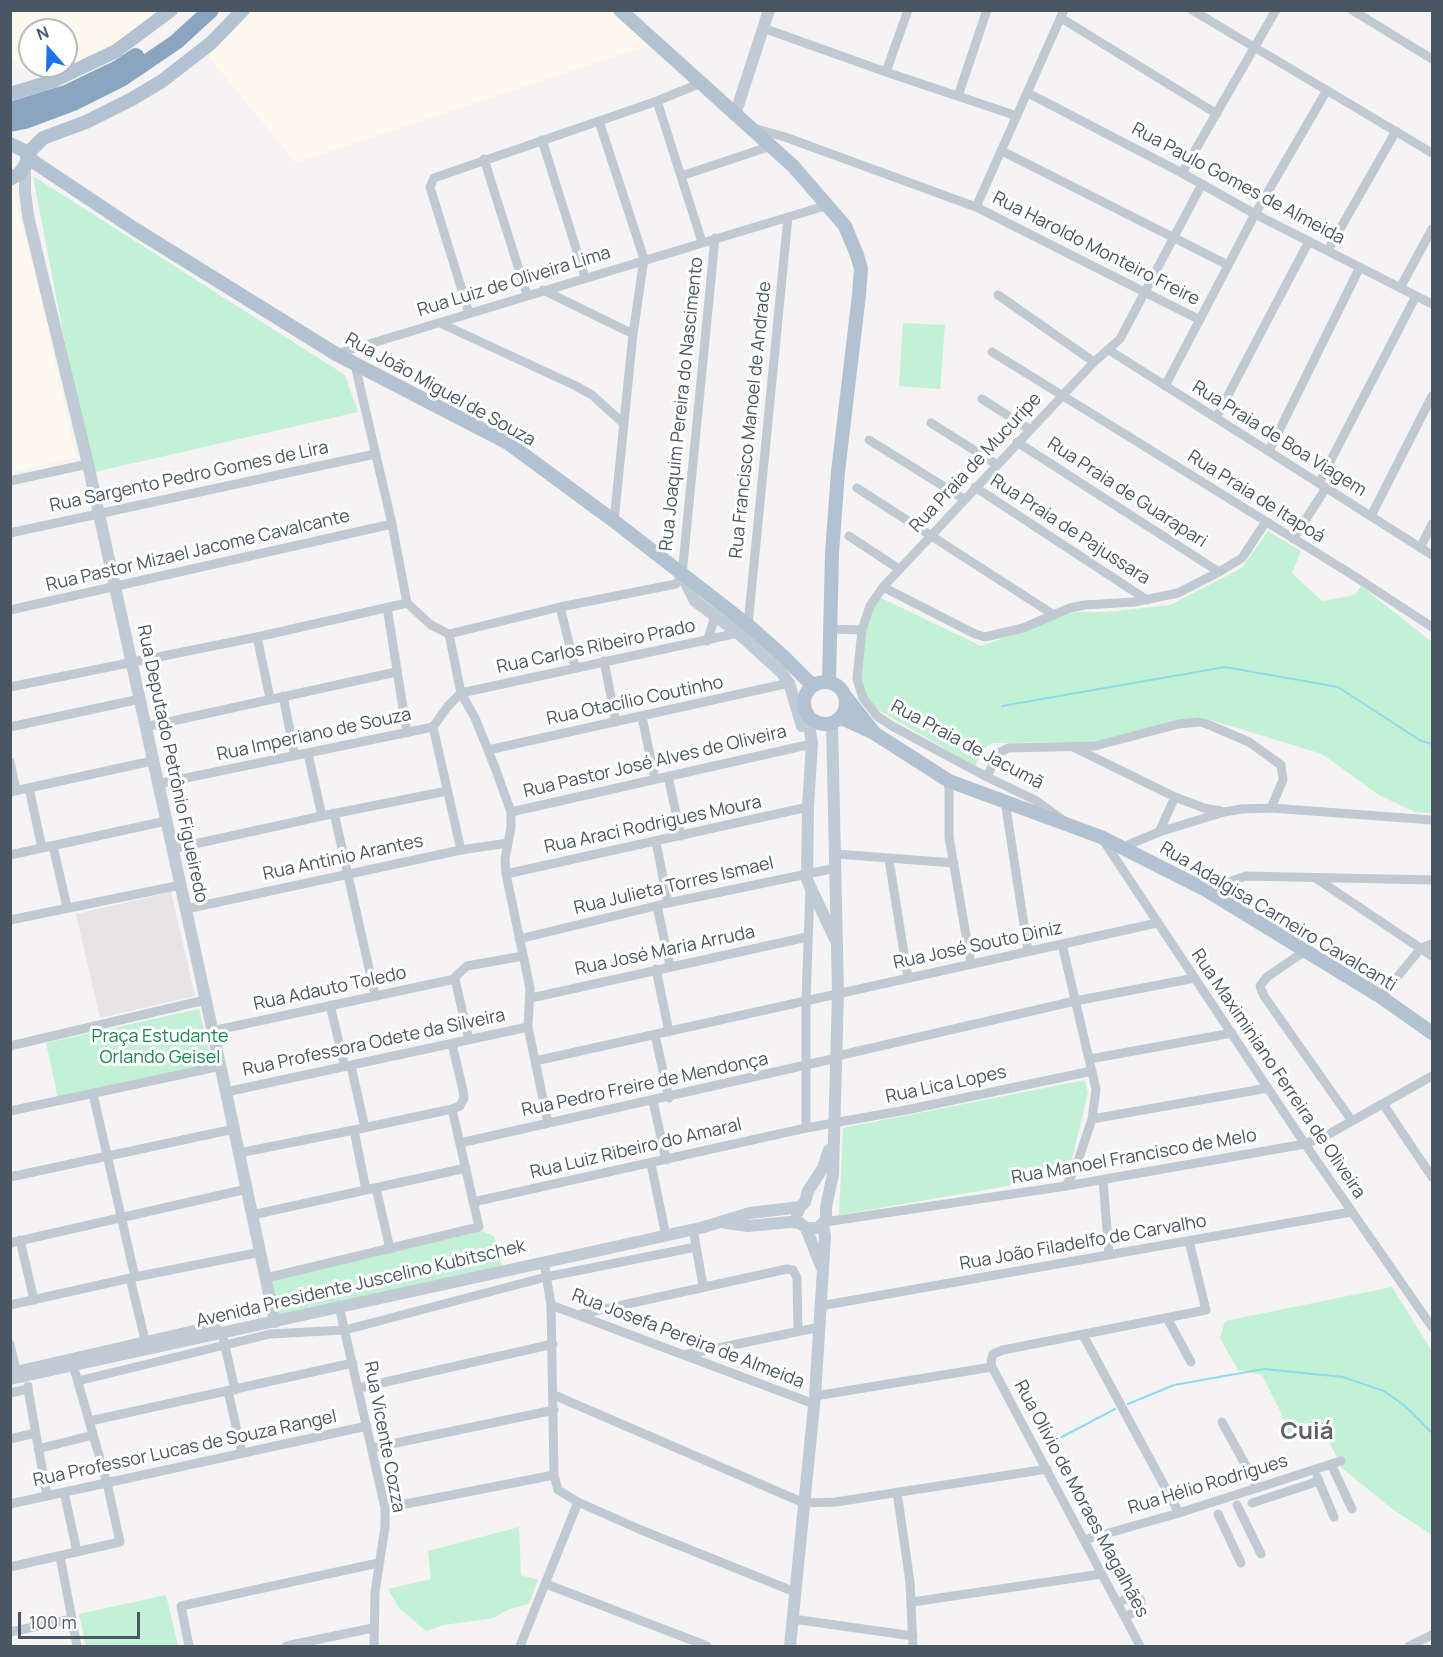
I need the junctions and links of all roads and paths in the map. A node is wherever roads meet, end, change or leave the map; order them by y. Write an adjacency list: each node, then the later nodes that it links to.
1 (171, 10): 20 (main road)
2 (197, 10): 25 (highway)
3 (211, 10): 25 (highway)
4 (243, 10): 37 (main road)
5 (620, 10): 17 (main road)
6 (769, 10): 13 (main road)
7 (908, 10): 16 (street)
8 (987, 10): 21 (street)
9 (1192, 10): 14 (street)
10 (1276, 10): 14 (street)
11 (1352, 10): 15 (street)
12 (1063, 14): 19 (street); 23 (street)
13 (763, 28): 16 (street); 24 (main road)
14 (1254, 48): 18 (street); 23 (street)
15 (1432, 58)
16 (886, 72): 21 (street)
17 (701, 83): 22 (street); 24 (main road)
18 (1327, 90): 29 (street); 44 (street)
19 (1028, 93): 26 (street); 38 (street, Rua Paulo Gomes de Almeida)
20 (10, 94)
21 (958, 96): 26 (street)
22 (657, 101): 27 (street); 39 (street)
23 (1217, 114): 38 (street)
24 (735, 115): 28 (main road)
25 (17, 116)
26 (1017, 116): 34 (street)
27 (599, 121): 31 (street); 53 (street)
28 (747, 126): 30 (street, Rua Haroldo Monteiro Freire); 33 (main road)
29 (1396, 131): 35 (street); 52 (street)
30 (785, 137): 33 (street); 43 (street, Rua Haroldo Monteiro Freire)
31 (542, 140): 36 (street); 56 (street)
32 (10, 144): 37 (main road, Rua João Miguel de Souza)
33 (774, 149): 39 (street); 42 (main road)
34 (1002, 151): 43 (street); 49 (street)
35 (1432, 151)
36 (484, 159): 60 (street); 64 (street)
37 (27, 162): 40 (main road); 45 (main road, Rua Deputado Petrônio Figueiredo); 70 (main road, Rua João Miguel de Souza)
38 (1182, 173): 41 (street, Rua Paulo Gomes de Almeida)
39 (681, 176): 51 (street)
40 (10, 180): 45 (main road, Rua Deputado Petrônio Figueiredo)
41 (1202, 184): 44 (street, Rua Paulo Gomes de Almeida); 49 (street, Rua Praia de Mucuripe)
42 (828, 205): 46 (street, Rua Luiz de Oliveira Lima); 118 (main road)
43 (976, 207): 59 (street, Rua Haroldo Monteiro Freire)
44 (1255, 214): 50 (street, Rua Paulo Gomes de Almeida); 54 (street)
45 (28, 216): 85 (main road, Rua Deputado Petrônio Figueiredo)
46 (788, 217): 48 (street, Rua Luiz de Oliveira Lima); 117 (street, Rua Francisco Manoel de Andrade)
47 (1432, 229): 57 (street)
48 (715, 238): 51 (street, Rua Luiz de Oliveira Lima); 106 (street, Rua Joaquim Pereira do Nascimento)
49 (1173, 238): 54 (street); 59 (street, Rua Praia de Mucuripe)
50 (1309, 241): 52 (street, Rua Paulo Gomes de Almeida); 77 (street)
51 (702, 242): 53 (street, Rua Luiz de Oliveira Lima)
52 (1328, 250): 55 (street, Rua Paulo Gomes de Almeida)
53 (644, 259): 56 (street, Rua Luiz de Oliveira Lima); 67 (street)
54 (1228, 265): 65 (street)
55 (1360, 267): 57 (street, Rua Paulo Gomes de Almeida); 83 (street)
56 (585, 277): 58 (street, Rua Luiz de Oliveira Lima)
57 (1400, 288): 62 (street, Rua Paulo Gomes de Almeida)
58 (543, 290): 60 (street, Rua Luiz de Oliveira Lima); 67 (street)
59 (1146, 292): 65 (street, Rua Haroldo Monteiro Freire); 68 (street, Rua Praia de Mucuripe)
60 (527, 295): 64 (street, Rua Luiz de Oliveira Lima)
61 (998, 295): 71 (street)
62 (1416, 296): 63 (street, Rua Paulo Gomes de Almeida); 88 (street)
63 (1432, 304)
64 (470, 313): 66 (street, Rua Luiz de Oliveira Lima)
65 (1200, 320): 73 (street)
66 (440, 323): 70 (street, Rua Luiz de Oliveira Lima); 79 (street)
67 (633, 334): 79 (street)
68 (1109, 350): 71 (street, Rua Praia de Mucuripe); 73 (street, Rua Praia de Boa Viagem)
69 (992, 352): 74 (street, Rua Praia de Itapoá)
70 (336, 354): 72 (main road, Rua João Miguel de Souza)
71 (1094, 362): 74 (street, Rua Praia de Mucuripe)
72 (355, 365): 84 (street); 94 (main road, Rua João Miguel de Souza)
73 (1165, 386): 77 (street, Rua Praia de Boa Viagem)
74 (1062, 395): 80 (street, Rua Praia de Mucuripe); 95 (street, Rua Praia de Itapoá)
75 (1432, 396): 93 (street)
76 (982, 399): 80 (street)
77 (1216, 418): 83 (street, Rua Praia de Boa Viagem)
78 (931, 423): 86 (street)
79 (624, 424): 94 (street)
80 (1029, 429): 82 (street, Rua Praia de Mucuripe)
81 (869, 440): 91 (street)
82 (1017, 442): 86 (street, Rua Praia de Mucuripe); 105 (street, Rua Praia de Guarapari)
83 (1269, 451): 88 (street, Rua Praia de Boa Viagem)
84 (375, 454): 92 (street, Rua Sargento Pedro Gomes de Lira); 96 (street)
85 (88, 464): 87 (street); 92 (main road, Rua Deputado Petrônio Figueiredo)
86 (996, 464): 89 (street, Rua Praia de Mucuripe)
87 (10, 481)
88 (1322, 485): 93 (street, Rua Praia de Boa Viagem); 101 (street)
89 (975, 487): 91 (street, Rua Praia de Mucuripe); 109 (street, Rua Praia de Pajussara)
90 (858, 488): 99 (street)
91 (964, 499): 99 (street, Rua Praia de Mucuripe)
92 (98, 513): 98 (street, Rua Sargento Pedro Gomes de Lira); 108 (main road, Rua Deputado Petrônio Figueiredo)
93 (1371, 516): 102 (street, Rua Praia de Boa Viagem)
94 (614, 520): 106 (main road, Rua João Miguel de Souza)
95 (1265, 523): 101 (street, Rua Praia de Itapoá); 105 (street)
96 (392, 524): 108 (street, Rua Pastor Mizael Jacome Cavalcante); 110 (street)
97 (1432, 524): 102 (street)
98 (10, 533)
99 (932, 534): 104 (street, Rua Praia de Mucuripe); 114 (street)
100 (849, 536): 104 (street)
101 (1293, 539): 116 (street, Rua Praia de Itapoá)
102 (1420, 548): 103 (street, Rua Praia de Boa Viagem)
103 (1432, 555)
104 (899, 569): 107 (street, Rua Praia de Mucuripe)
105 (1219, 572): 109 (street)
106 (682, 575): 112 (street); 115 (main road); 117 (main road, Rua João Miguel de Souza)
107 (882, 586): 114 (street); 119 (street, Rua Praia de Jacumã)
108 (115, 587): 113 (street, Rua Pastor Mizael Jacome Cavalcante); 124 (main road, Rua Deputado Petrônio Figueiredo)
109 (1147, 600): 114 (street)
110 (407, 603): 111 (street); 120 (street)
111 (387, 607): 121 (street); 126 (street)
112 (560, 608): 120 (street); 125 (street)
113 (10, 610)
114 (1054, 615)
115 (715, 616): 117 (main road); 122 (street)
116 (1432, 627)
117 (743, 629): 122 (street, Rua Carlos Ribeiro Prado); 128 (main road); 129 (main road, Rua João Miguel de Souza)
118 (830, 629): 119 (street); 127 (main road)
119 (862, 630): 154 (street, Rua Praia de Jacumã)
120 (448, 634): 131 (street)
121 (257, 637): 124 (street); 133 (street)
122 (707, 640): 123 (street, Rua Carlos Ribeiro Prado)
123 (604, 661): 125 (street, Rua Carlos Ribeiro Prado); 139 (street)
124 (131, 662): 130 (street); 135 (main road, Rua Deputado Petrônio Figueiredo)
125 (575, 667): 131 (street, Rua Carlos Ribeiro Prado)
126 (396, 672): 132 (street); 143 (street)
127 (829, 681): 129 (main road); 134 (main road)
128 (789, 683): 137 (street, Rua Otacílio Coutinho); 145 (main road)
129 (812, 685): 136 (main road)
130 (10, 687)
131 (461, 693): 142 (street, Rua Imperiano de Souza); 147 (street)
132 (283, 696): 133 (street); 149 (street)
133 (270, 698): 140 (street)
134 (847, 698): 138 (main road); 144 (main road, Rua Adalgisa Carneiro Cavalcanti)
135 (140, 699): 140 (main road, Rua Deputado Petrônio Figueiredo); 141 (street)
136 (807, 713): 138 (main road); 150 (main road)
137 (642, 717): 139 (street, Rua Otacílio Coutinho); 155 (street)
138 (836, 720): 144 (main road, Rua Adalgisa Carneiro Cavalcanti); 182 (main road)
139 (616, 722): 147 (street, Rua Otacílio Coutinho)
140 (145, 726): 151 (main road, Rua Deputado Petrônio Figueiredo)
141 (10, 727)
142 (433, 727): 143 (street, Rua Imperiano de Souza); 160 (street)
143 (407, 733): 148 (street, Rua Imperiano de Souza)
144 (874, 733): 156 (main road, Rua Adalgisa Carneiro Cavalcanti)
145 (807, 745): 150 (main road); 153 (street, Rua Pastor José Alves de Oliveira)
146 (1074, 748): 154 (street); 161 (street); 164 (street)
147 (488, 750): 165 (street)
148 (308, 754): 149 (street, Rua Imperiano de Souza); 168 (street)
149 (295, 756): 157 (street, Rua Imperiano de Souza)
150 (812, 760): 163 (main road)
151 (152, 761): 157 (main road, Rua Deputado Petrônio Figueiredo); 158 (street)
152 (10, 762): 159 (street)
153 (668, 776): 155 (street, Rua Pastor José Alves de Oliveira); 173 (street)
154 (987, 777): 171 (street, Rua Praia de Jacumã)
155 (655, 778): 165 (street, Rua Pastor José Alves de Oliveira)
156 (949, 781): 162 (main road, Rua Adalgisa Carneiro Cavalcanti); 185 (street)
157 (157, 784): 170 (main road, Rua Deputado Petrônio Figueiredo)
158 (29, 788): 159 (street); 179 (street)
159 (14, 791)
160 (447, 791): 167 (street); 181 (street)
161 (1175, 797): 166 (street); 172 (street)
162 (1005, 801): 171 (main road, Rua Adalgisa Carneiro Cavalcanti); 207 (street)
163 (808, 807): 173 (street, Rua Araci Rodrigues Moura); 188 (main road)
164 (1271, 808): 166 (street); 169 (street)
165 (511, 812): 176 (street)
166 (1224, 812): 172 (street)
167 (334, 813): 168 (street); 187 (street)
168 (322, 816): 180 (street)
169 (1432, 820)
170 (166, 821): 177 (street); 180 (main road, Rua Deputado Petrônio Figueiredo)
171 (1068, 824): 174 (main road, Rua Adalgisa Carneiro Cavalcanti)
172 (1159, 832): 178 (street)
173 (681, 836): 175 (street, Rua Araci Rodrigues Moura)
174 (1101, 837): 178 (main road, Rua Adalgisa Carneiro Cavalcanti); 200 (street, Rua Maximiniano Ferreira de Oliveira)
175 (656, 842): 189 (street, Rua Araci Rodrigues Moura); 195 (street)
176 (508, 843): 181 (street, Rua Antinio Arantes); 189 (street)
177 (53, 846): 179 (street); 197 (street)
178 (1123, 847): 194 (main road, Rua Adalgisa Carneiro Cavalcanti)
179 (42, 848): 183 (street)
180 (172, 849): 192 (main road, Rua Deputado Petrônio Figueiredo)
181 (461, 850): 187 (street, Rua Antinio Arantes)
182 (836, 854): 184 (street); 186 (main road)
183 (10, 855)
184 (889, 860): 185 (street); 214 (street)
185 (954, 863): 211 (street)
186 (836, 868): 188 (street, Rua Julieta Torres Ismael); 205 (main road)
187 (348, 873): 198 (street, Rua Antinio Arantes); 218 (street)
188 (806, 873): 193 (main road); 195 (street, Rua Julieta Torres Ismael)
189 (506, 874): 202 (street)
190 (1316, 878): 191 (street); 194 (street); 206 (street)
191 (1432, 880)
192 (181, 885): 197 (street); 198 (main road, Rua Deputado Petrônio Figueiredo)
193 (810, 889): 201 (street); 205 (main road)
194 (1206, 890): 208 (main road, Rua Adalgisa Carneiro Cavalcanti)
195 (668, 903): 196 (street, Rua Julieta Torres Ismael)
196 (657, 906): 202 (street, Rua Julieta Torres Ismael); 212 (street)
197 (67, 907): 199 (street)
198 (186, 909): 221 (main road, Rua Deputado Petrônio Figueiredo)
199 (10, 920)
200 (1157, 923): 203 (street, Rua José Souto Diniz); 215 (street, Rua Maximiniano Ferreira de Oliveira)
201 (807, 937): 212 (street, Rua José Maria Arruda); 222 (street)
202 (519, 939): 209 (street)
203 (1062, 944): 207 (street, Rua José Souto Diniz); 223 (street)
204 (1432, 944): 206 (street)
205 (838, 945): 217 (main road)
206 (1421, 948): 210 (street); 219 (street)
207 (1028, 951): 211 (street, Rua José Souto Diniz)
208 (1305, 951): 219 (main road, Rua Adalgisa Carneiro Cavalcanti); 251 (street)
209 (523, 956): 216 (street); 220 (street)
210 (1432, 956)
211 (970, 964): 214 (street, Rua José Souto Diniz)
212 (670, 966): 213 (street, Rua José Maria Arruda)
213 (657, 969): 220 (street, Rua José Maria Arruda); 227 (street)
214 (908, 978): 217 (street, Rua José Souto Diniz)
215 (1195, 978): 223 (street, Rua Pedro Freire de Mendonça); 228 (street, Rua Maximiniano Ferreira de Oliveira)
216 (455, 980): 218 (street, Rua Adauto Toledo); 231 (street)
217 (838, 993): 222 (street, Rua José Souto Diniz); 234 (main road)
218 (375, 995): 224 (street, Rua Adauto Toledo)
219 (1381, 997): 229 (main road, Rua Adalgisa Carneiro Cavalcanti)
220 (531, 998): 225 (street)
221 (205, 1000): 226 (main road, Rua Deputado Petrônio Figueiredo); 233 (street)
222 (806, 1000): 227 (street, Rua José Souto Diniz); 239 (street)
223 (1076, 1001): 234 (street, Rua Pedro Freire de Mendonça); 235 (street)
224 (330, 1005): 226 (street, Rua Adauto Toledo); 238 (street)
225 (528, 1027): 231 (street, Rua Professora Odete da Silveira); 236 (street)
226 (212, 1031): 237 (main road, Rua Deputado Petrônio Figueiredo)
227 (669, 1032): 230 (street, Rua José Souto Diniz)
228 (1232, 1033): 235 (street); 242 (street, Rua Maximiniano Ferreira de Oliveira)
229 (1432, 1033)
230 (656, 1035): 236 (street, Rua José Souto Diniz); 245 (street)
231 (469, 1040): 232 (street, Rua Professora Odete da Silveira)
232 (452, 1044): 238 (street, Rua Professora Odete da Silveira); 248 (street)
233 (10, 1046)
234 (837, 1057): 239 (street, Rua Pedro Freire de Mendonça); 256 (main road)
235 (1089, 1059): 240 (street)
236 (535, 1060): 252 (street)
237 (221, 1066): 243 (main road, Rua Deputado Petrônio Figueiredo); 244 (street)
238 (348, 1066): 243 (street, Rua Professora Odete da Silveira); 253 (street)
239 (806, 1066): 245 (street, Rua Pedro Freire de Mendonça); 254 (street)
240 (1092, 1071): 250 (street); 256 (street, Rua Lica Lopes)
241 (1432, 1076): 247 (street, Rua Manoel Francisco de Melo)
242 (1268, 1088): 250 (street); 259 (street, Rua Maximiniano Ferreira de Oliveira)
243 (226, 1092): 255 (main road, Rua Deputado Petrônio Figueiredo)
244 (93, 1094): 249 (street); 261 (street)
245 (669, 1098): 246 (street, Rua Pedro Freire de Mendonça)
246 (653, 1101): 252 (street, Rua Pedro Freire de Mendonça); 262 (street)
247 (1383, 1104): 251 (street, Rua Manoel Francisco de Melo); 266 (street)
248 (452, 1109): 253 (street); 258 (street)
249 (10, 1111)
250 (1092, 1119): 268 (street)
251 (1352, 1121): 259 (street, Rua Manoel Francisco de Melo)
252 (548, 1123): 258 (street, Rua Pedro Freire de Mendonça)
253 (365, 1128): 257 (street)
254 (806, 1128): 256 (street, Rua Lica Lopes); 262 (street, Rua Luiz Ribeiro do Amaral)
255 (234, 1129): 260 (main road, Rua Deputado Petrônio Figueiredo); 261 (street)
256 (834, 1129): 273 (main road); 274 (main road)
257 (354, 1130): 260 (street); 271 (street)
258 (460, 1143): 264 (street)
259 (1305, 1144): 267 (street, Rua Manoel Francisco de Melo); 275 (street, Rua Maximiniano Ferreira de Oliveira)
260 (239, 1153): 270 (main road, Rua Deputado Petrônio Figueiredo)
261 (108, 1156): 265 (street); 277 (street)
262 (666, 1160): 263 (street, Rua Luiz Ribeiro do Amaral)
263 (651, 1164): 272 (street, Rua Luiz Ribeiro do Amaral); 282 (street)
264 (466, 1168): 269 (street); 272 (street)
265 (10, 1177)
266 (1432, 1177)
267 (1103, 1180): 268 (street, Rua Manoel Francisco de Melo); 289 (street)
268 (1066, 1186): 279 (street, Rua Manoel Francisco de Melo)
269 (376, 1188): 271 (street); 287 (street)
270 (247, 1189): 276 (main road, Rua Deputado Petrônio Figueiredo); 277 (street)
271 (366, 1190): 276 (street)
272 (473, 1202): 287 (street)
273 (802, 1204): 274 (main road); 278 (main road, Avenida Presidente Juscelino Kubitschek); 280 (main road)
274 (826, 1207): 279 (main road)
275 (1351, 1212): 283 (street, Rua João Filadelfo de Carvalho); 306 (street, Rua Maximiniano Ferreira de Oliveira)
276 (252, 1215): 288 (main road, Rua Deputado Petrônio Figueiredo)
277 (121, 1216): 284 (street); 294 (street)
278 (718, 1222): 280 (main road); 281 (main road, Avenida Presidente Juscelino Kubitschek)
279 (824, 1224): 280 (main road); 292 (main road)
280 (803, 1225): 292 (main road)
281 (693, 1229): 282 (main road, Avenida Presidente Juscelino Kubitschek); 286 (street)
282 (666, 1236): 285 (main road, Avenida Presidente Juscelino Kubitschek)
283 (1189, 1241): 289 (street, Rua João Filadelfo de Carvalho); 303 (street)
284 (15, 1242): 297 (street)
285 (619, 1246): 290 (main road, Avenida Presidente Juscelino Kubitschek); 291 (street)
286 (696, 1247): 291 (street); 296 (street)
287 (390, 1249): 295 (street)
288 (261, 1252): 294 (street); 295 (main road, Rua Deputado Petrônio Figueiredo)
289 (1109, 1254): 300 (street, Rua João Filadelfo de Carvalho)
290 (544, 1262): 293 (street); 301 (main road, Avenida Presidente Juscelino Kubitschek)
291 (621, 1262): 293 (street)
292 (822, 1270): 300 (main road)
293 (546, 1277): 299 (street); 307 (street)
294 (133, 1278): 297 (street); 313 (street)
295 (267, 1278): 304 (main road, Rua Deputado Petrônio Figueiredo)
296 (703, 1286): 302 (street); 308 (street)
297 (34, 1300): 298 (street)
298 (10, 1305)
299 (551, 1305): 302 (street, Rua Josefa Pereira de Almeida); 312 (street)
300 (820, 1305): 305 (main road)
301 (339, 1306): 304 (main road, Avenida Presidente Juscelino Kubitschek); 307 (street, Rua Vicente Cozza)
302 (577, 1315): 315 (street, Rua Josefa Pereira de Almeida)
303 (1167, 1318): 309 (street); 316 (street)
304 (275, 1322): 310 (main road, Avenida Presidente Juscelino Kubitschek)
305 (820, 1327): 308 (street); 329 (main road)
306 (1432, 1327)
307 (345, 1330): 310 (street); 317 (street, Rua Vicente Cozza)
308 (798, 1331): 315 (street)
309 (1083, 1335): 320 (street); 358 (street)
310 (223, 1339): 313 (main road, Avenida Presidente Juscelino Kubitschek); 319 (street); 326 (street)
311 (10, 1344): 321 (street)
312 (553, 1344): 324 (street); 328 (street)
313 (143, 1345): 314 (main road, Avenida Presidente Juscelino Kubitschek); 319 (street)
314 (97, 1356): 318 (main road, Avenida Presidente Juscelino Kubitschek); 321 (street); 322 (street)
315 (684, 1356): 329 (street, Rua Josefa Pereira de Almeida)
316 (1191, 1362)
317 (353, 1363): 324 (street, Rua Vicente Cozza); 326 (street)
318 (73, 1365): 321 (main road, Avenida Presidente Juscelino Kubitschek); 323 (street)
319 (144, 1365): 322 (street)
320 (992, 1367): 329 (street); 342 (street, Rua Olívio de Moraes Magalhães)
321 (16, 1375): 325 (street)
322 (103, 1375): 323 (street)
323 (78, 1381): 331 (street)
324 (359, 1388): 333 (street, Rua Vicente Cozza)
325 (28, 1389): 327 (street); 334 (street)
326 (231, 1390): 331 (street); 339 (street)
327 (10, 1393)
328 (554, 1395): 330 (street); 352 (street)
329 (814, 1400): 352 (main road)
330 (554, 1410): 337 (street); 344 (street)
331 (90, 1421): 335 (street)
332 (1222, 1422): 347 (street)
333 (367, 1426): 337 (street, Rua Vicente Cozza); 339 (street, Rua Professor Lucas de Souza Rangel)
334 (35, 1433): 336 (street); 338 (street)
335 (93, 1435): 338 (street); 346 (street)
336 (10, 1439)
337 (372, 1448): 356 (street, Rua Vicente Cozza)
338 (38, 1449): 350 (street)
339 (242, 1453): 346 (street, Rua Professor Lucas de Souza Rangel)
340 (1341, 1461): 341 (street, Rua Hélio Rodrigues)
341 (1331, 1464): 343 (street, Rua Hélio Rodrigues); 357 (street)
342 (1047, 1469): 349 (street); 361 (street, Rua Olívio de Moraes Magalhães)
343 (1314, 1470): 345 (street); 347 (street, Rua Hélio Rodrigues)
344 (554, 1474): 351 (street); 356 (street)
345 (1318, 1481): 353 (street); 360 (street)
346 (107, 1483): 348 (street, Rua Professor Lucas de Souza Rangel); 362 (street)
347 (1258, 1488): 358 (street, Rua Hélio Rodrigues)
348 (64, 1492): 350 (street, Rua Professor Lucas de Souza Rangel); 362 (street)
349 (897, 1492): 352 (street); 371 (street)
350 (47, 1496): 354 (street, Rua Professor Lucas de Souza Rangel)
351 (578, 1502): 369 (street); 370 (street)
352 (804, 1503): 370 (main road)
353 (1252, 1503)
354 (10, 1504)
355 (1237, 1505): 363 (street)
356 (385, 1508): 365 (street, Rua Vicente Cozza)
357 (1352, 1509)
358 (1179, 1513): 361 (street, Rua Hélio Rodrigues)
359 (1218, 1514): 366 (street)
360 (1334, 1517)
361 (1084, 1540): 368 (street, Rua Olívio de Moraes Magalhães)
362 (77, 1552): 364 (street)
363 (1261, 1554)
364 (60, 1556): 367 (street); 374 (street)
365 (378, 1563): 376 (street, Rua Vicente Cozza); 381 (street)
366 (1241, 1563)
367 (10, 1567)
368 (1102, 1574): 371 (street); 372 (street, Rua Olívio de Moraes Magalhães)
369 (546, 1584): 384 (street); 385 (street)
370 (795, 1592): 375 (main road)
371 (912, 1602): 379 (street)
372 (1117, 1603): 373 (street, Rua Olívio de Moraes Magalhães); 373 (street)
373 (1125, 1617): 388 (street, Rua Olívio de Moraes Magalhães)
374 (72, 1618): 377 (street); 380 (street)
375 (793, 1619): 379 (street); 386 (main road)
376 (374, 1628): 382 (street); 383 (street, Rua Vicente Cozza)
377 (10, 1632)
378 (1432, 1635): 389 (street)
379 (913, 1636): 387 (street)
380 (77, 1647)
381 (189, 1647)
382 (286, 1647)
383 (374, 1647)
384 (520, 1647)
385 (707, 1647)
386 (790, 1647)
387 (913, 1647)
388 (1140, 1647)
389 (1409, 1647)

